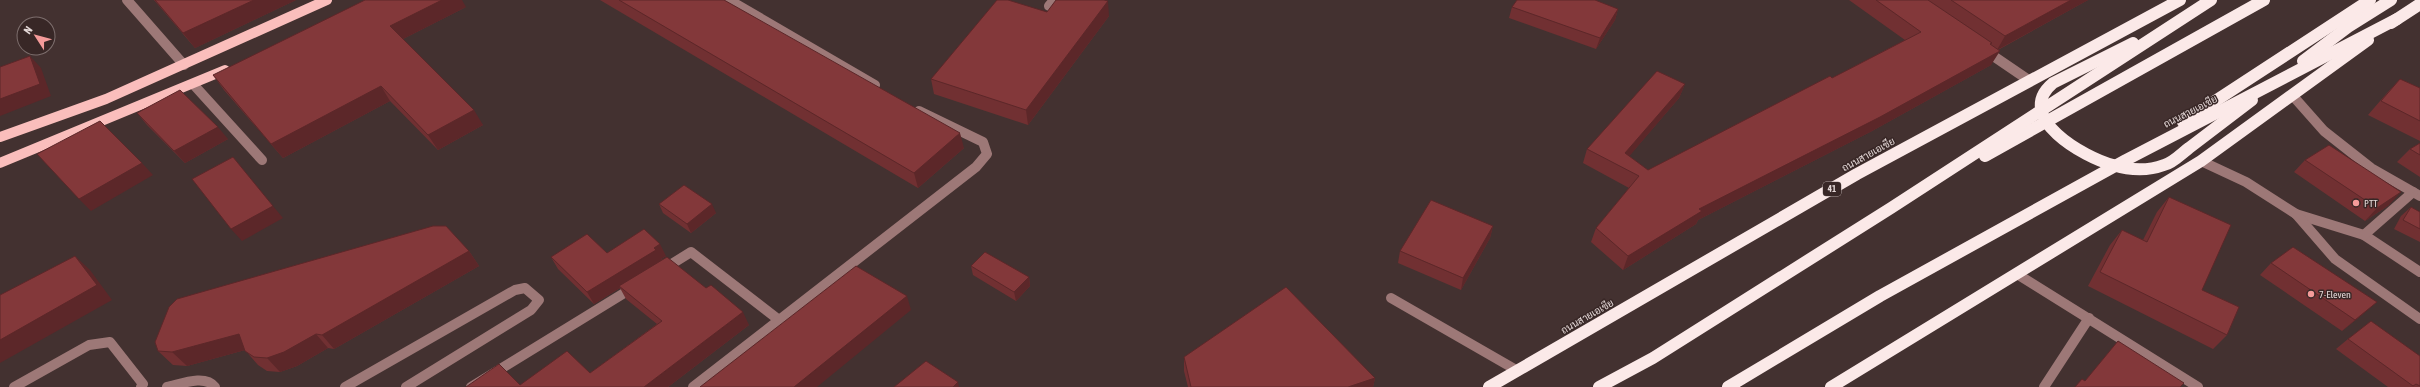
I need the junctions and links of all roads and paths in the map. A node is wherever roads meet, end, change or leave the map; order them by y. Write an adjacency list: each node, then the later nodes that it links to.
1 (127, 0): 13 (street)
2 (327, 0): 13 (main road)
3 (729, 0): 17 (street)
4 (2180, 0): 15 (highway, ถนนสายเอเชีย / 41)
5 (2211, 0): 26 (highway)
6 (2217, 0): 9 (highway)
7 (2264, 0): 26 (highway)
8 (2370, 0): 22 (highway)
9 (2391, 0)
10 (2417, 9): 11 (highway, ถนนสายเอเชีย)
11 (2397, 19): 18 (highway, ถนนสายเอเชีย); 22 (highway, ถนนสายเอเชีย)
12 (1977, 45): 15 (street)
13 (184, 65): 20 (main road)
14 (236, 65): 16 (main road)
15 (2030, 81): 35 (highway, ถนนสายเอเชีย / 41)
16 (193, 84): 21 (street); 24 (main road)
17 (885, 91)
18 (2293, 96): 23 (highway, ถนนสายเอเชีย); 25 (street)
19 (912, 106): 34 (street)
20 (0, 137)
21 (262, 160)
22 (2126, 160): 46 (highway, ถนนสายเอเชีย)
23 (2201, 161): 27 (street); 30 (highway, ถนนสายเอเชีย)
24 (0, 163)
25 (2416, 194): 28 (street)
26 (1891, 208): 45 (highway)
27 (2296, 214): 28 (street); 33 (street)
28 (2364, 235): 29 (street)
29 (2420, 272)
30 (2017, 274): 32 (street); 47 (highway, ถนนสายเอเชีย)
31 (1391, 298): 35 (street)
32 (2089, 318): 48 (street); 49 (street)
33 (2420, 319)
34 (779, 320): 42 (street); 43 (street)
35 (1518, 371): 44 (highway, ถนนสายเอเชีย / 41)
36 (14, 387): 37 (street)
37 (141, 387)
38 (167, 387): 39 (street)
39 (215, 387)
40 (345, 387): 41 (street)
41 (406, 387)
42 (471, 387)
43 (693, 387)
44 (1489, 387)
45 (1599, 387)
46 (1728, 387)
47 (1831, 387)
48 (2044, 387)
49 (2198, 387)

